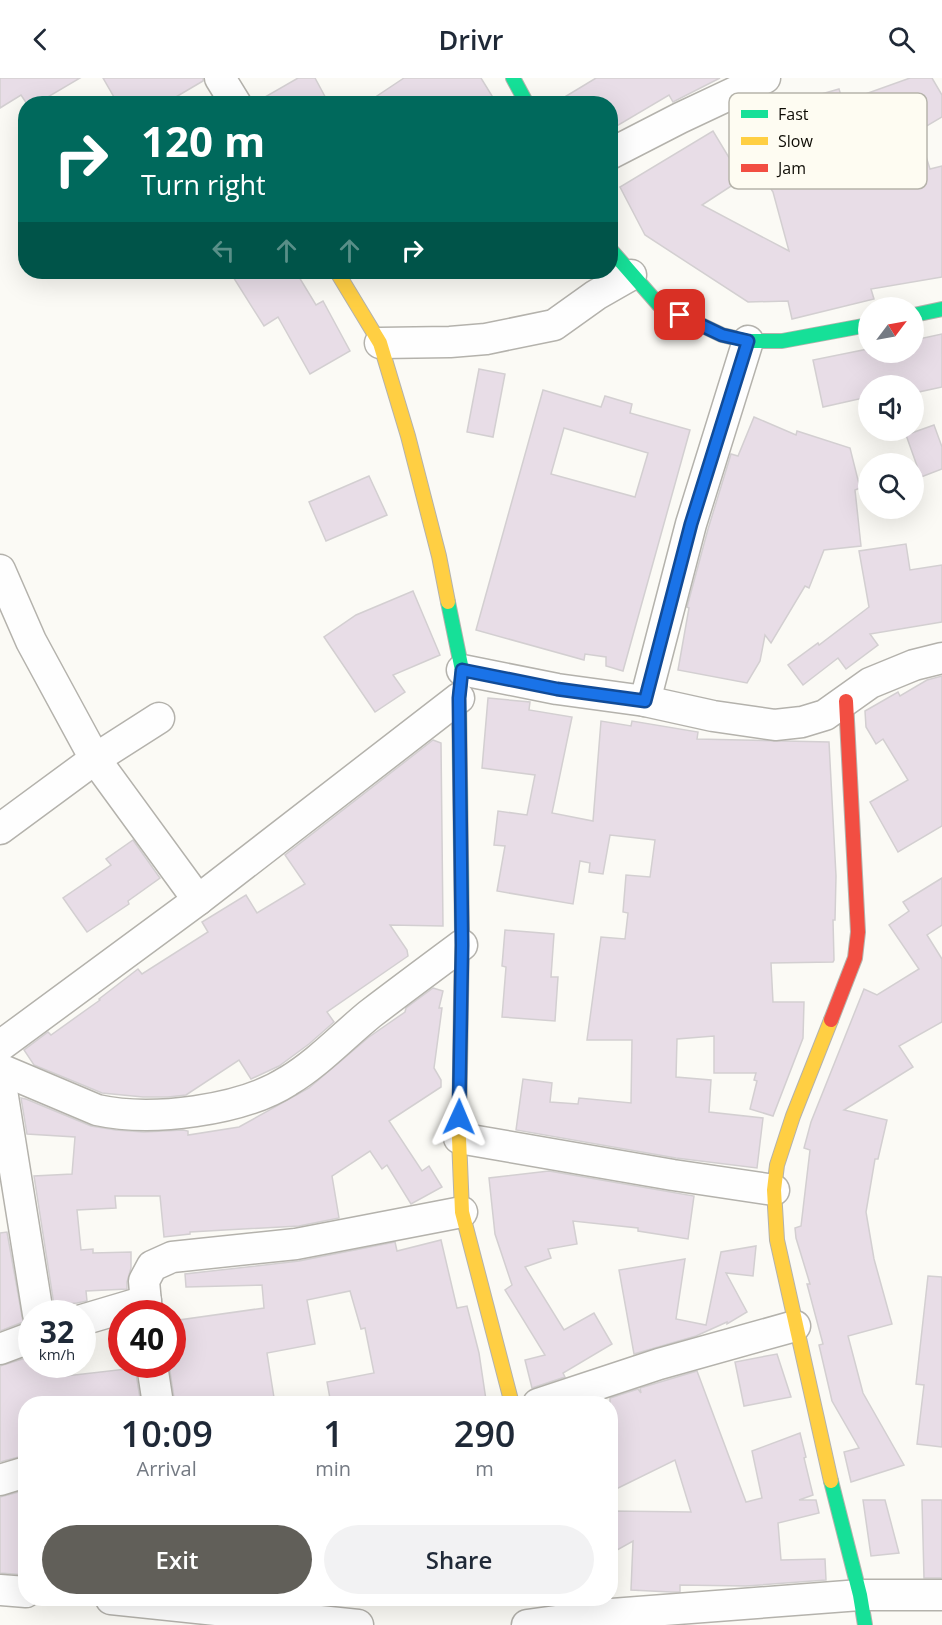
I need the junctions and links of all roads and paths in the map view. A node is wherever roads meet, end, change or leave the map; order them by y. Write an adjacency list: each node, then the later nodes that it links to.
1 (220, 78): 6 (street)
2 (513, 78): 7 (street)
3 (765, 78): 4 (street)
4 (733, 93)
5 (729, 95): 8 (street)
6 (231, 96)
7 (523, 96)
8 (618, 150)
9 (618, 259): 10 (street)
10 (631, 275): 15 (street); 16 (street)
11 (341, 279): 16 (street)
12 (942, 309): 13 (street)
13 (924, 313)
14 (858, 327): 15 (street)
15 (735, 338): 20 (street)
16 (380, 343): 19 (street)
17 (0, 570): 23 (street)
18 (942, 658): 21 (street)
19 (460, 684): 20 (street); 25 (street); 26 (street)
20 (645, 701): 21 (street)
21 (846, 701): 31 (street)
22 (159, 718): 23 (street)
23 (95, 759): 24 (street); 25 (street)
24 (0, 829)
25 (198, 900): 27 (street)
26 (462, 945): 28 (street); 30 (street)
27 (0, 1046)
28 (0, 1069)
29 (0, 1078): 33 (street)
30 (459, 1138): 31 (street); 32 (street)
31 (774, 1190): 35 (street)
32 (462, 1212): 34 (street); 40 (street)
33 (36, 1300)
34 (145, 1300)
35 (795, 1326): 41 (street); 46 (street)
36 (18, 1342): 37 (street)
37 (0, 1348)
38 (154, 1378): 39 (street)
39 (157, 1396)
40 (510, 1396)
41 (562, 1396)
42 (18, 1474): 43 (street)
43 (0, 1480)
44 (0, 1590): 45 (street)
45 (18, 1591)
46 (860, 1595): 47 (street); 49 (street); 53 (street)
47 (942, 1595)
48 (167, 1606): 50 (street)
49 (598, 1613): 52 (street)
50 (296, 1622): 51 (street)
51 (358, 1625)
52 (527, 1625)
53 (865, 1625)

